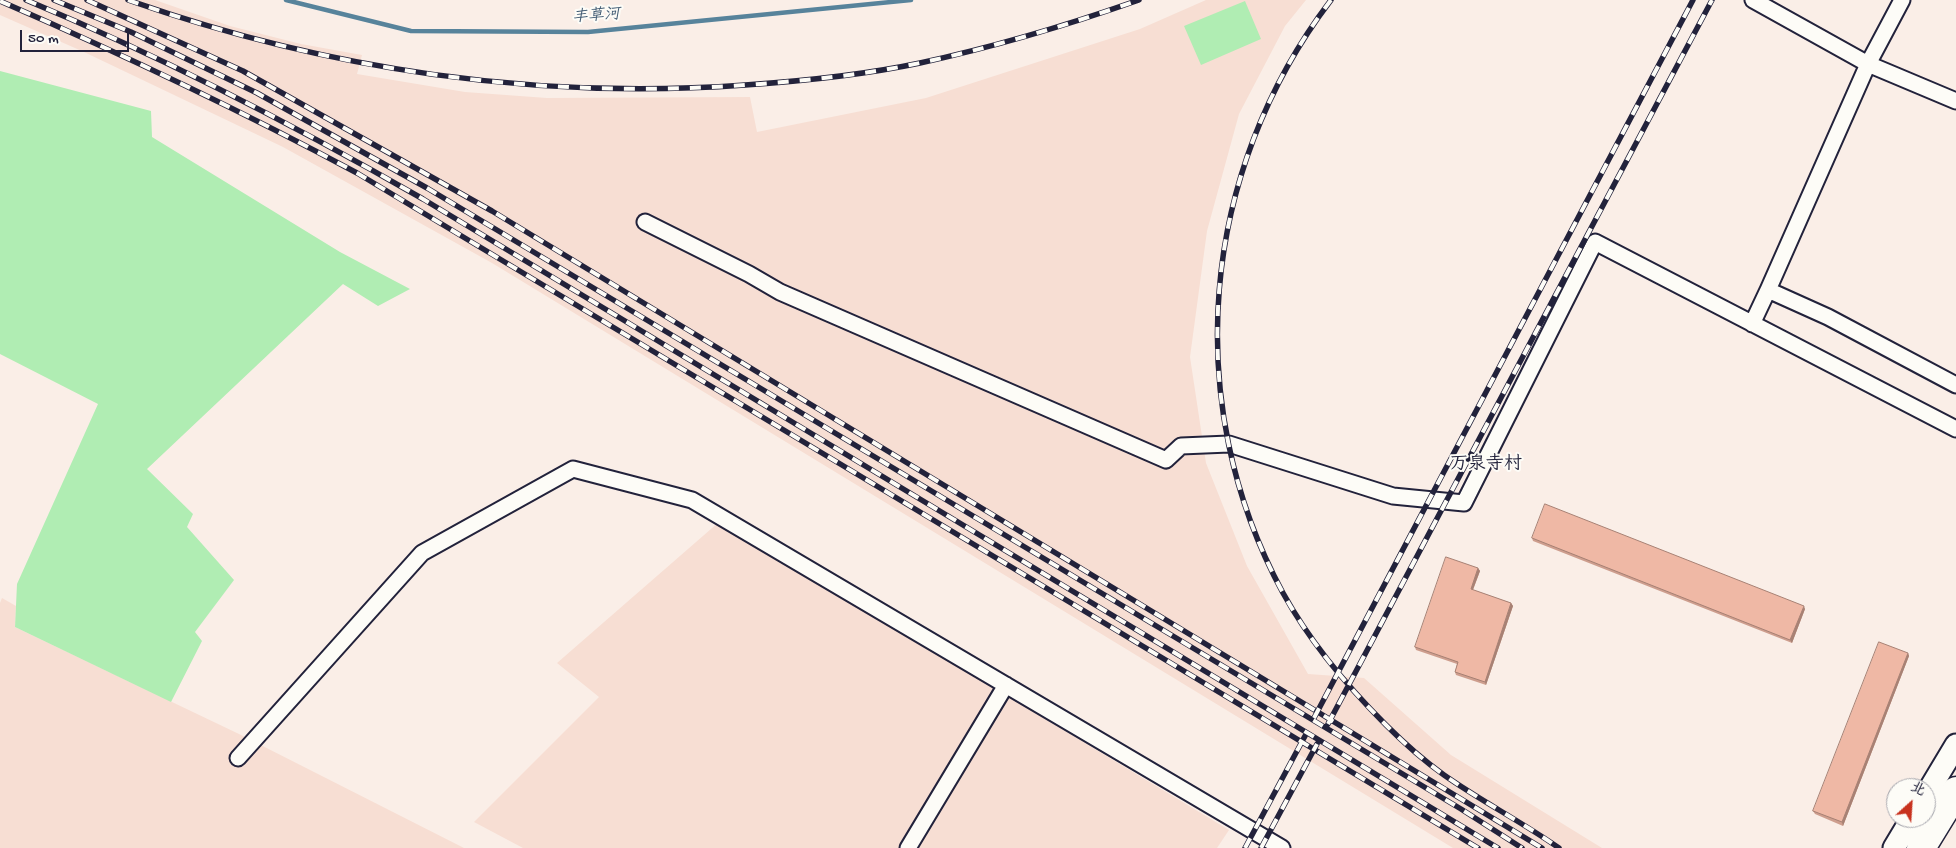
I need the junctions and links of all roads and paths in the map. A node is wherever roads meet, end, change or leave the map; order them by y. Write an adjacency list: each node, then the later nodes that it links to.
1 (1753, 0): 3 (street)
2 (1902, 0): 3 (street)
3 (1868, 64): 4 (street); 6 (street)
4 (1956, 101)
5 (645, 222): 7 (street)
6 (1768, 290): 7 (street); 8 (street)
7 (1752, 324): 9 (street)
8 (1956, 385)
9 (1956, 429)
10 (1006, 685): 12 (street); 16 (street); 17 (street)
11 (1956, 745): 13 (street)
12 (238, 758)
13 (1936, 778)
14 (1956, 791): 19 (highway)
15 (1906, 828): 18 (street)
16 (908, 848)
17 (1282, 848)
18 (1894, 848)
19 (1921, 848)

